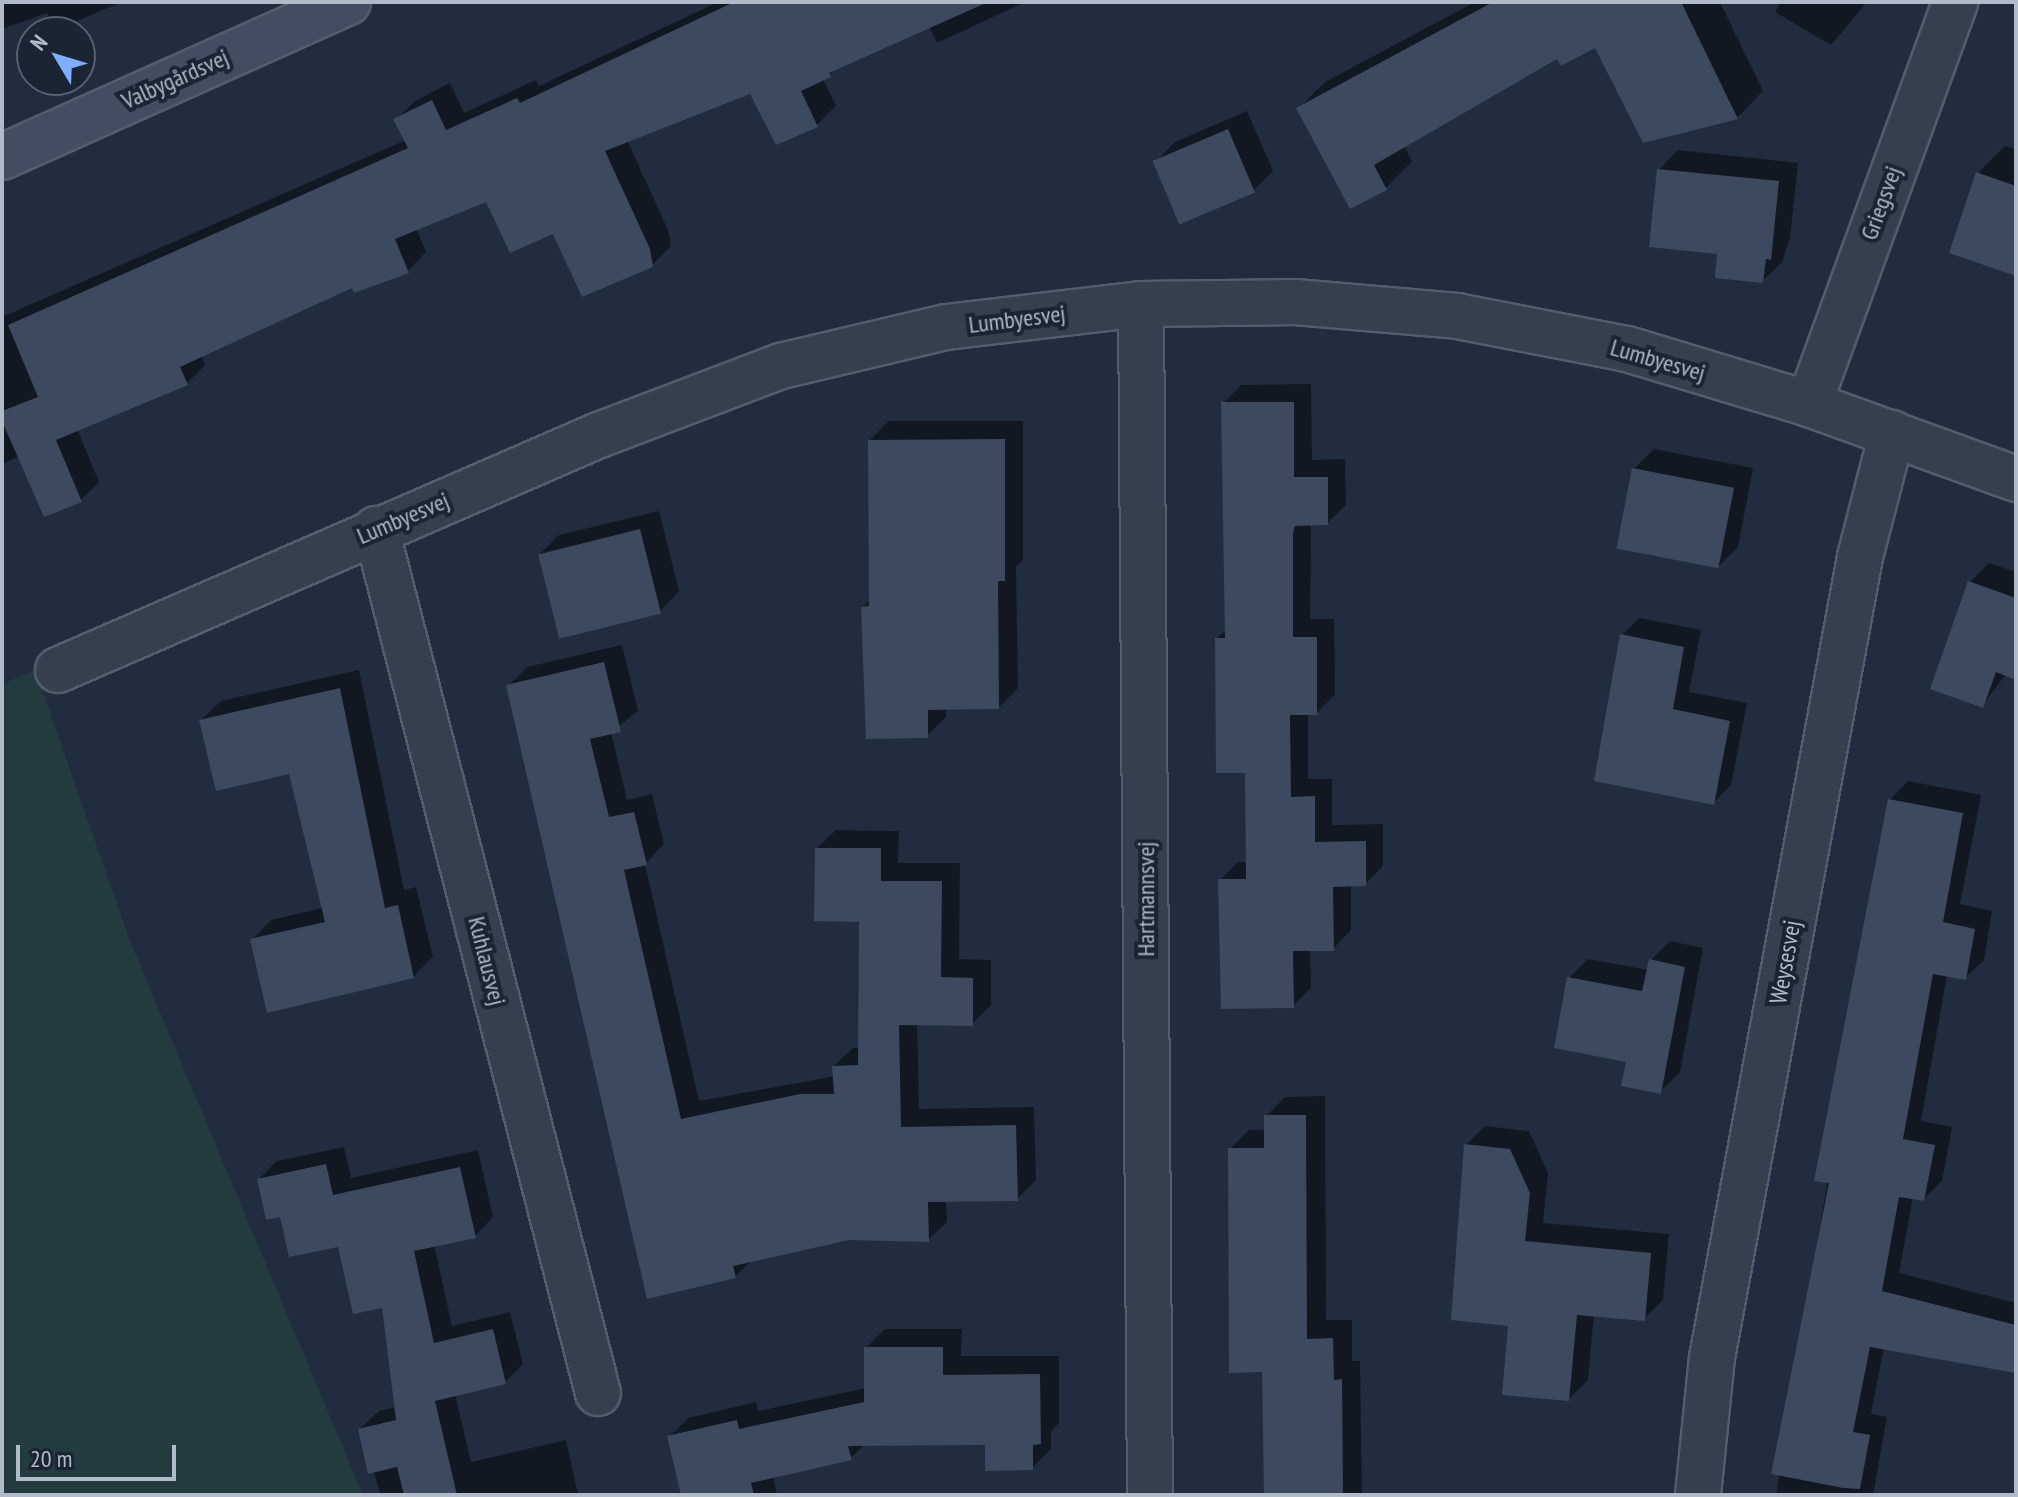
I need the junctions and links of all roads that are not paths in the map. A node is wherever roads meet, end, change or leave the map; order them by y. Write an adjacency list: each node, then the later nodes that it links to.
1 (348, 2): 3 (street, Valbygårdsvej)
2 (1955, 2): 5 (street, Griegsvej)
3 (2, 157)
4 (1141, 304): 5 (street, Lumbyesvej); 8 (street, Lumbyesvej); 11 (street, Hartmannsvej)
5 (1809, 404): 6 (street, Lumbyesvej)
6 (1892, 433): 7 (street, Lumbyesvej); 12 (street, Weysesvej)
7 (2016, 479)
8 (376, 529): 9 (street, Lumbyesvej); 10 (street, Kuhlausvej)
9 (58, 670)
10 (598, 1393)
11 (1150, 1495)
12 (1698, 1495)

